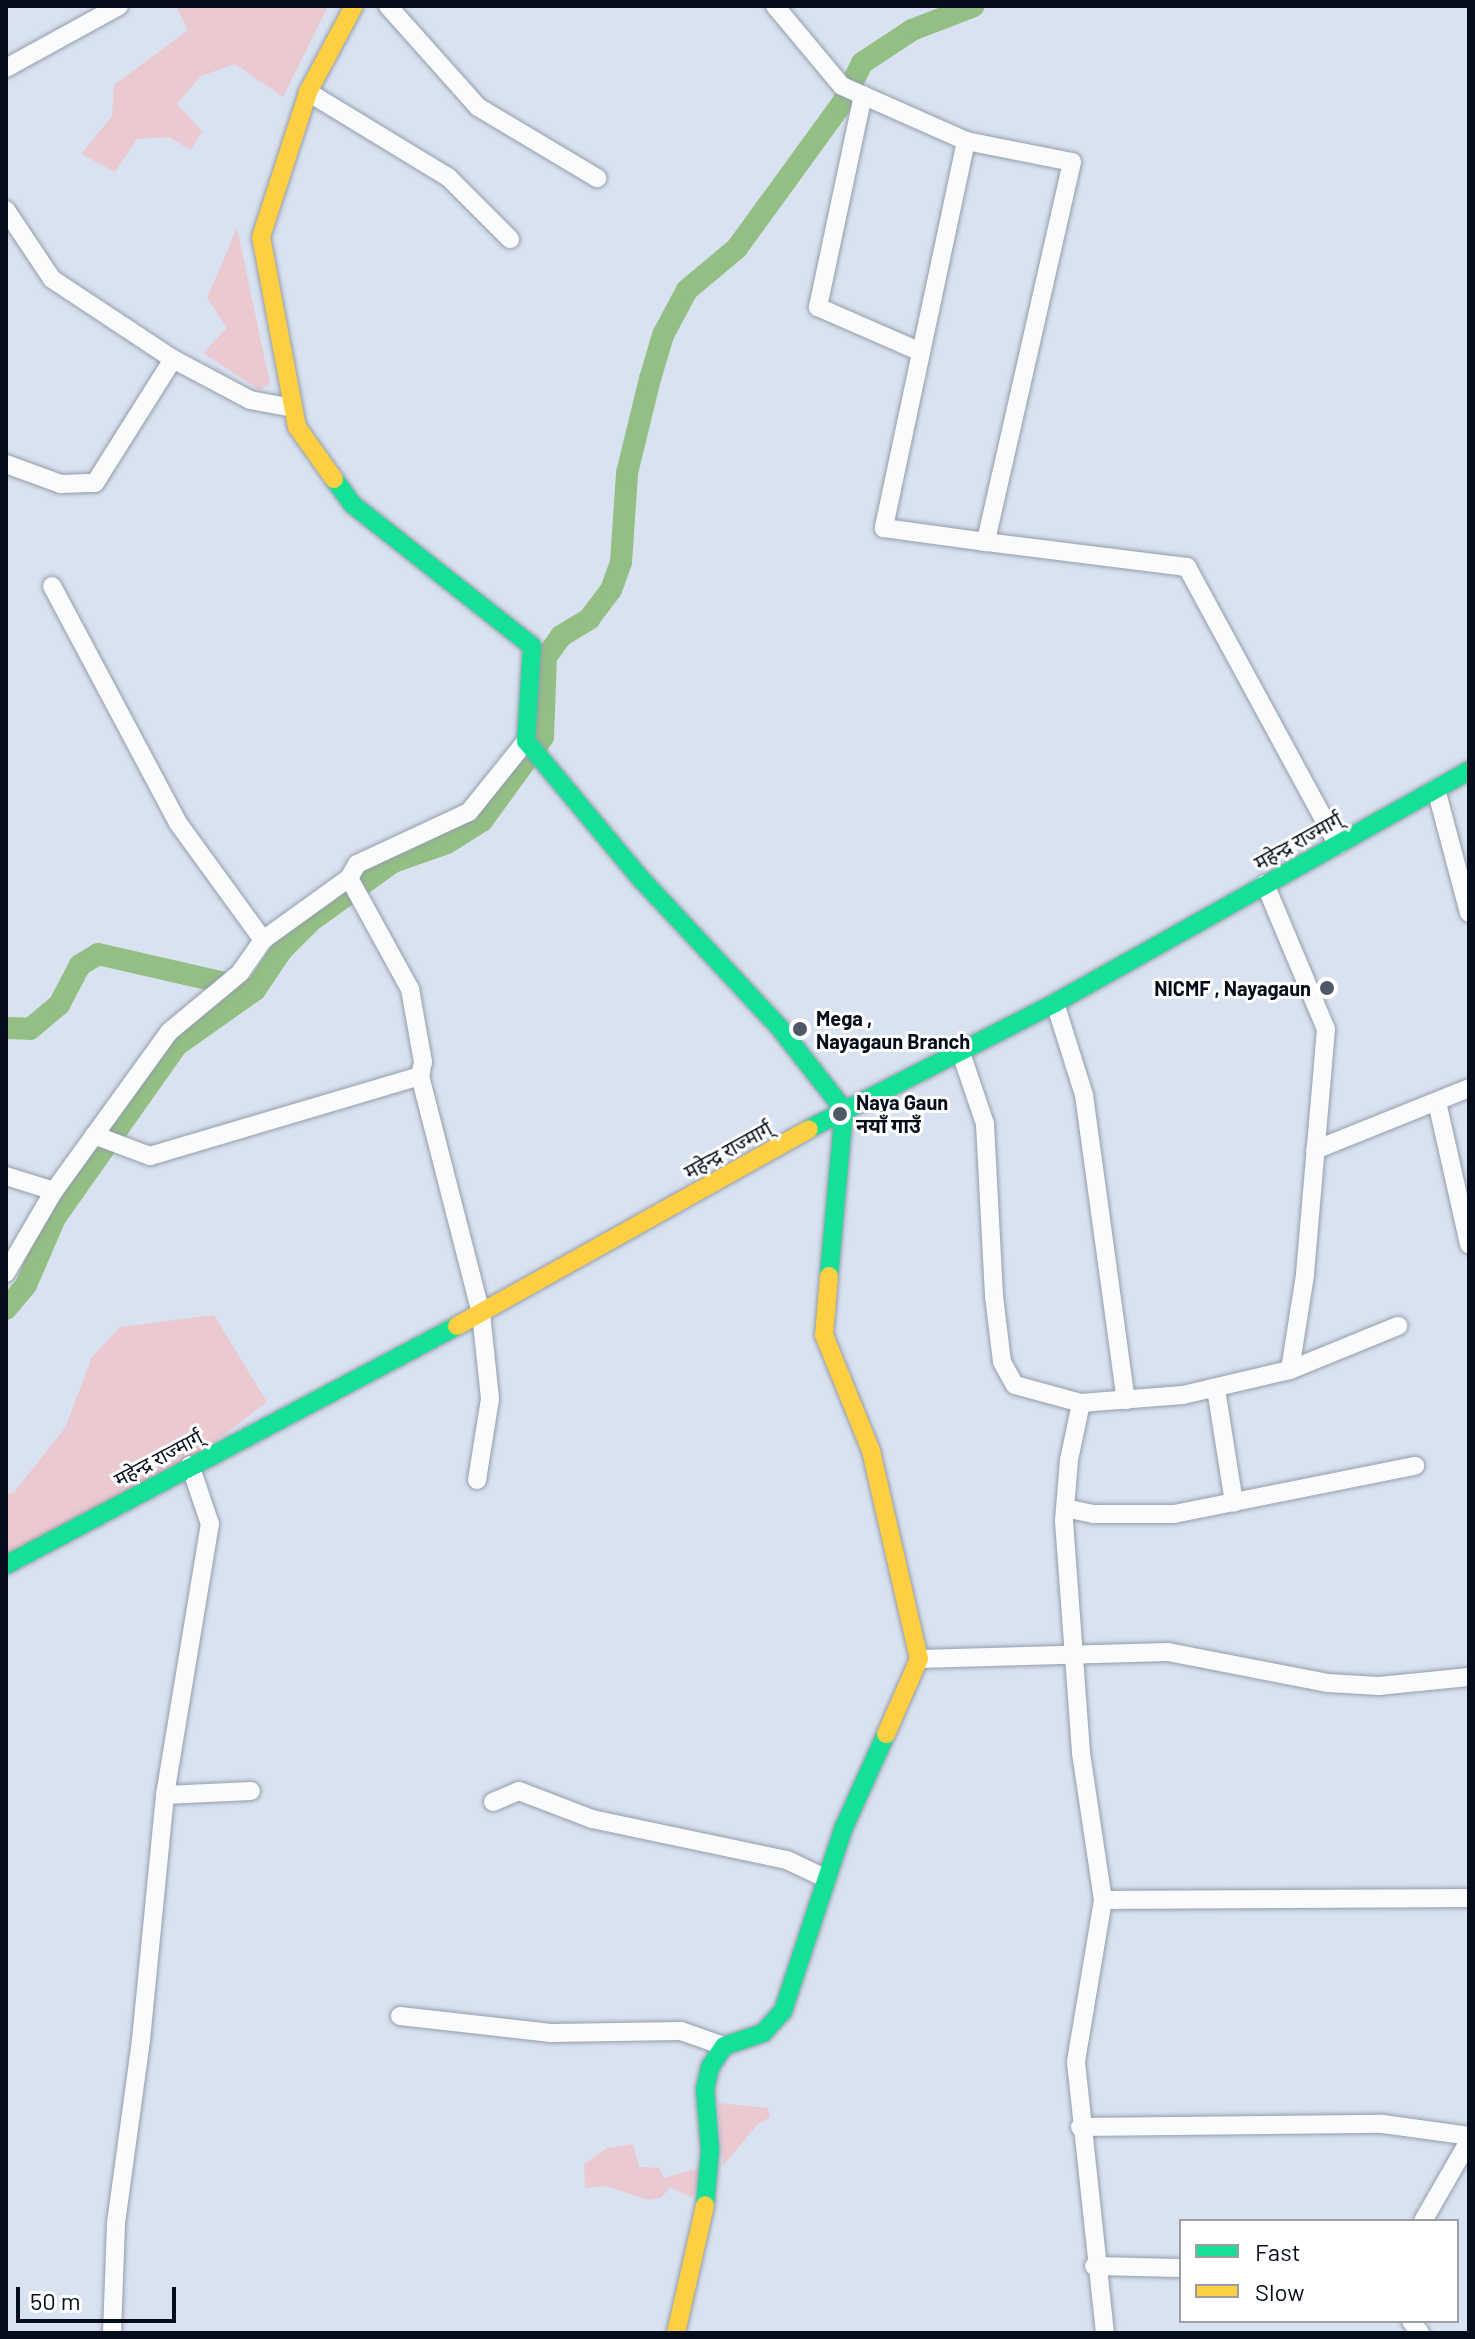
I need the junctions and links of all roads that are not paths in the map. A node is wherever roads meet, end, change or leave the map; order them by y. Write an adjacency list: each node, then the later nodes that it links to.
1 (119, 6): 5 (street)
2 (354, 6): 6 (main road)
3 (388, 6): 9 (street)
4 (775, 6): 7 (street)
5 (6, 68)
6 (308, 92): 11 (street); 14 (main road)
7 (862, 95): 8 (street); 12 (street)
8 (966, 141): 12 (street); 16 (street)
9 (597, 178)
10 (6, 210): 13 (street)
11 (510, 239)
12 (921, 352): 16 (street)
13 (173, 359): 14 (street); 15 (street)
14 (293, 408): 18 (main road)
15 (6, 464)
16 (986, 542): 21 (street)
17 (52, 586): 25 (street)
18 (527, 741): 22 (street); 31 (main road)
19 (1469, 771): 20 (main road, महेन्द्र राज्मार्ग्)
20 (1436, 789): 21 (main road, महेन्द्र राज्मार्ग्); 24 (street)
21 (1338, 845): 23 (main road, महेन्द्र राज्मार्ग्)
22 (350, 878): 25 (street); 28 (street)
23 (1265, 884): 26 (main road, महेन्द्र राज्मार्ग्); 33 (street)
24 (1469, 913)
25 (263, 940): 32 (street)
26 (1055, 1003): 27 (main road, महेन्द्र राज्मार्ग्); 42 (street)
27 (960, 1050): 31 (main road, महेन्द्र राज्मार्ग्); 43 (street)
28 (420, 1076): 32 (street); 38 (street)
29 (1469, 1088): 30 (street)
30 (1437, 1102): 33 (street); 36 (street)
31 (844, 1110): 38 (main road, महेन्द्र राज्मार्ग्); 51 (main road)
32 (95, 1135): 35 (street)
33 (1315, 1150): 40 (street)
34 (6, 1176): 35 (street)
35 (54, 1191): 37 (street)
36 (1469, 1244)
37 (6, 1273)
38 (481, 1313): 44 (main road, महेन्द्र राज्मार्ग्); 46 (street)
39 (1398, 1326): 40 (street)
40 (1290, 1370): 41 (street)
41 (1216, 1389): 42 (street); 47 (street)
42 (1126, 1400): 43 (street)
43 (1081, 1403): 48 (street)
44 (190, 1465): 49 (main road, महेन्द्र राज्मार्ग्); 54 (street)
45 (1415, 1466): 47 (street)
46 (477, 1480)
47 (1234, 1503): 48 (street)
48 (1065, 1508): 50 (street)
49 (6, 1565)
50 (1071, 1653): 51 (street); 52 (street); 58 (street)
51 (919, 1659): 56 (main road)
52 (1469, 1677)
53 (251, 1791): 54 (street)
54 (165, 1795): 66 (street)
55 (493, 1802): 56 (street)
56 (827, 1879): 60 (main road)
57 (1469, 1898): 58 (street)
58 (1103, 1900): 61 (street)
59 (400, 2016): 60 (street)
60 (724, 2046): 67 (main road)
61 (1080, 2127): 62 (street); 64 (street)
62 (1469, 2139): 63 (street)
63 (1424, 2219)
64 (1094, 2266): 65 (street); 68 (street)
65 (1179, 2268)
66 (112, 2333)
67 (676, 2333)
68 (1105, 2333)

